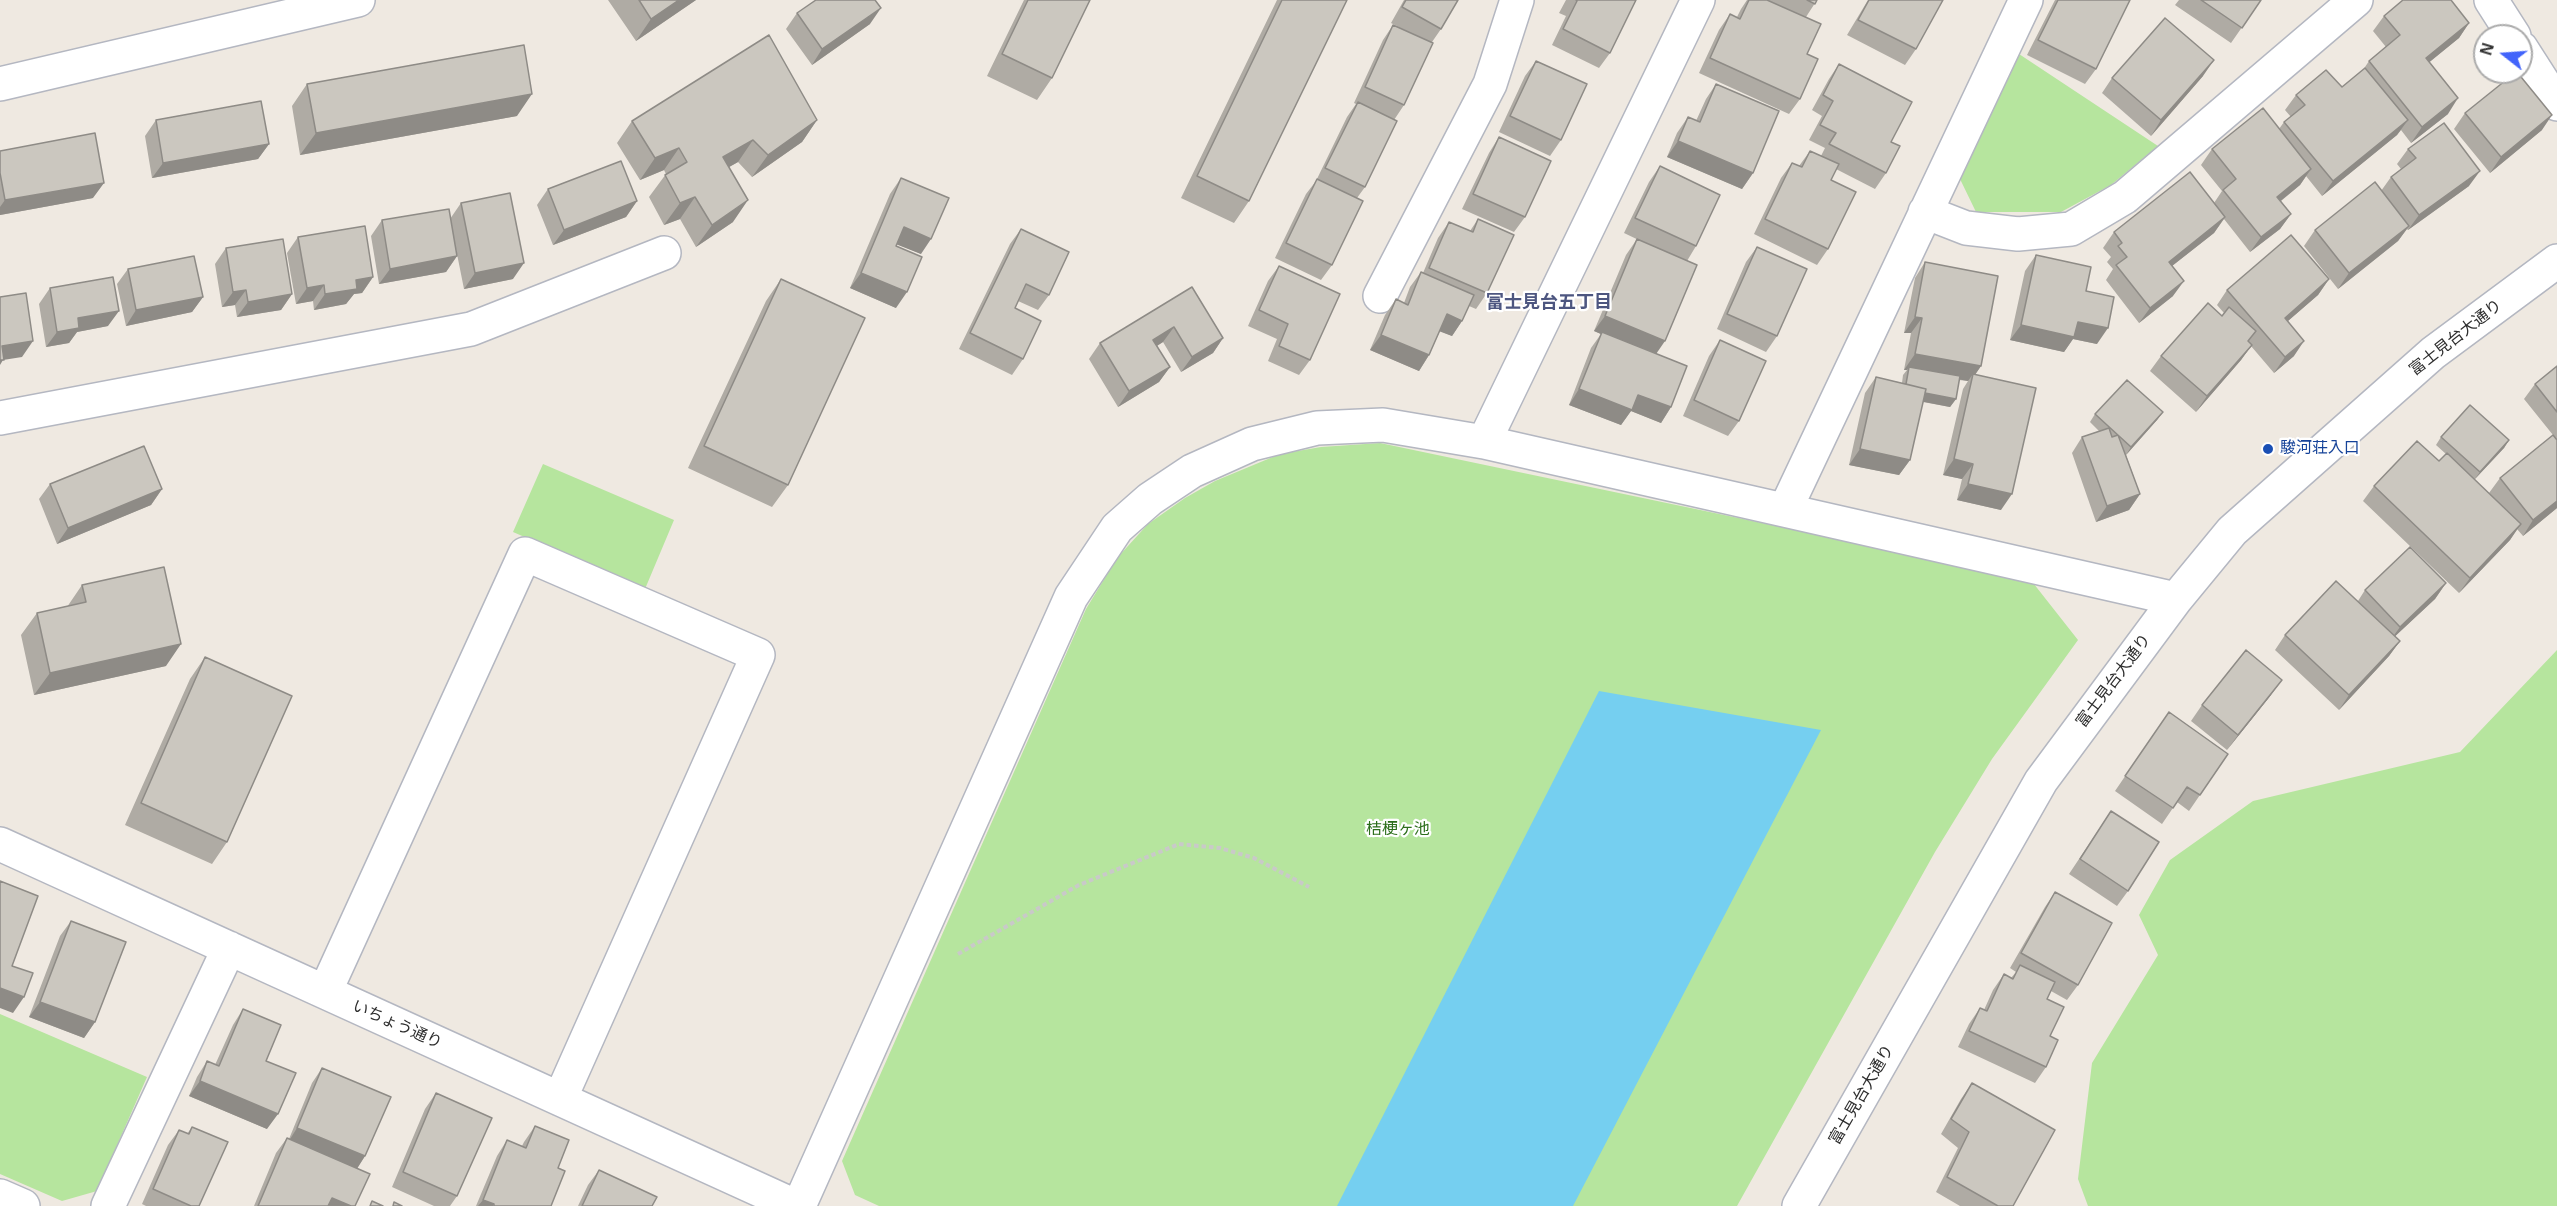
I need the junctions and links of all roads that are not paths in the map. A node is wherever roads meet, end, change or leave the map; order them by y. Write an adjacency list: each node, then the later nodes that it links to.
1 (358, 0): 9 (street)
2 (1517, 0): 14 (street)
3 (1698, 0): 16 (street)
4 (2026, 0): 11 (street)
5 (2356, 0): 11 (street)
6 (2491, 0): 7 (street)
7 (2506, 24)
8 (2533, 67): 10 (street)
9 (0, 84)
10 (2557, 104)
11 (1925, 212): 17 (street)
12 (664, 253): 15 (street)
13 (2557, 261): 18 (street, 富士見台大通り)
14 (1380, 296)
15 (0, 418)
16 (1484, 442): 17 (street); 26 (street)
17 (1785, 510): 18 (street)
18 (2176, 599): 27 (street, 富士見台大通り)
19 (0, 844): 20 (street, いちょう通り)
20 (229, 948): 21 (street, いちょう通り); 25 (street)
21 (325, 992): 22 (street, いちょう通り); 22 (street)
22 (560, 1099): 26 (street, いちょう通り)
23 (0, 1196): 24 (street)
24 (23, 1206)
25 (108, 1206)
26 (797, 1206)
27 (1799, 1206)

